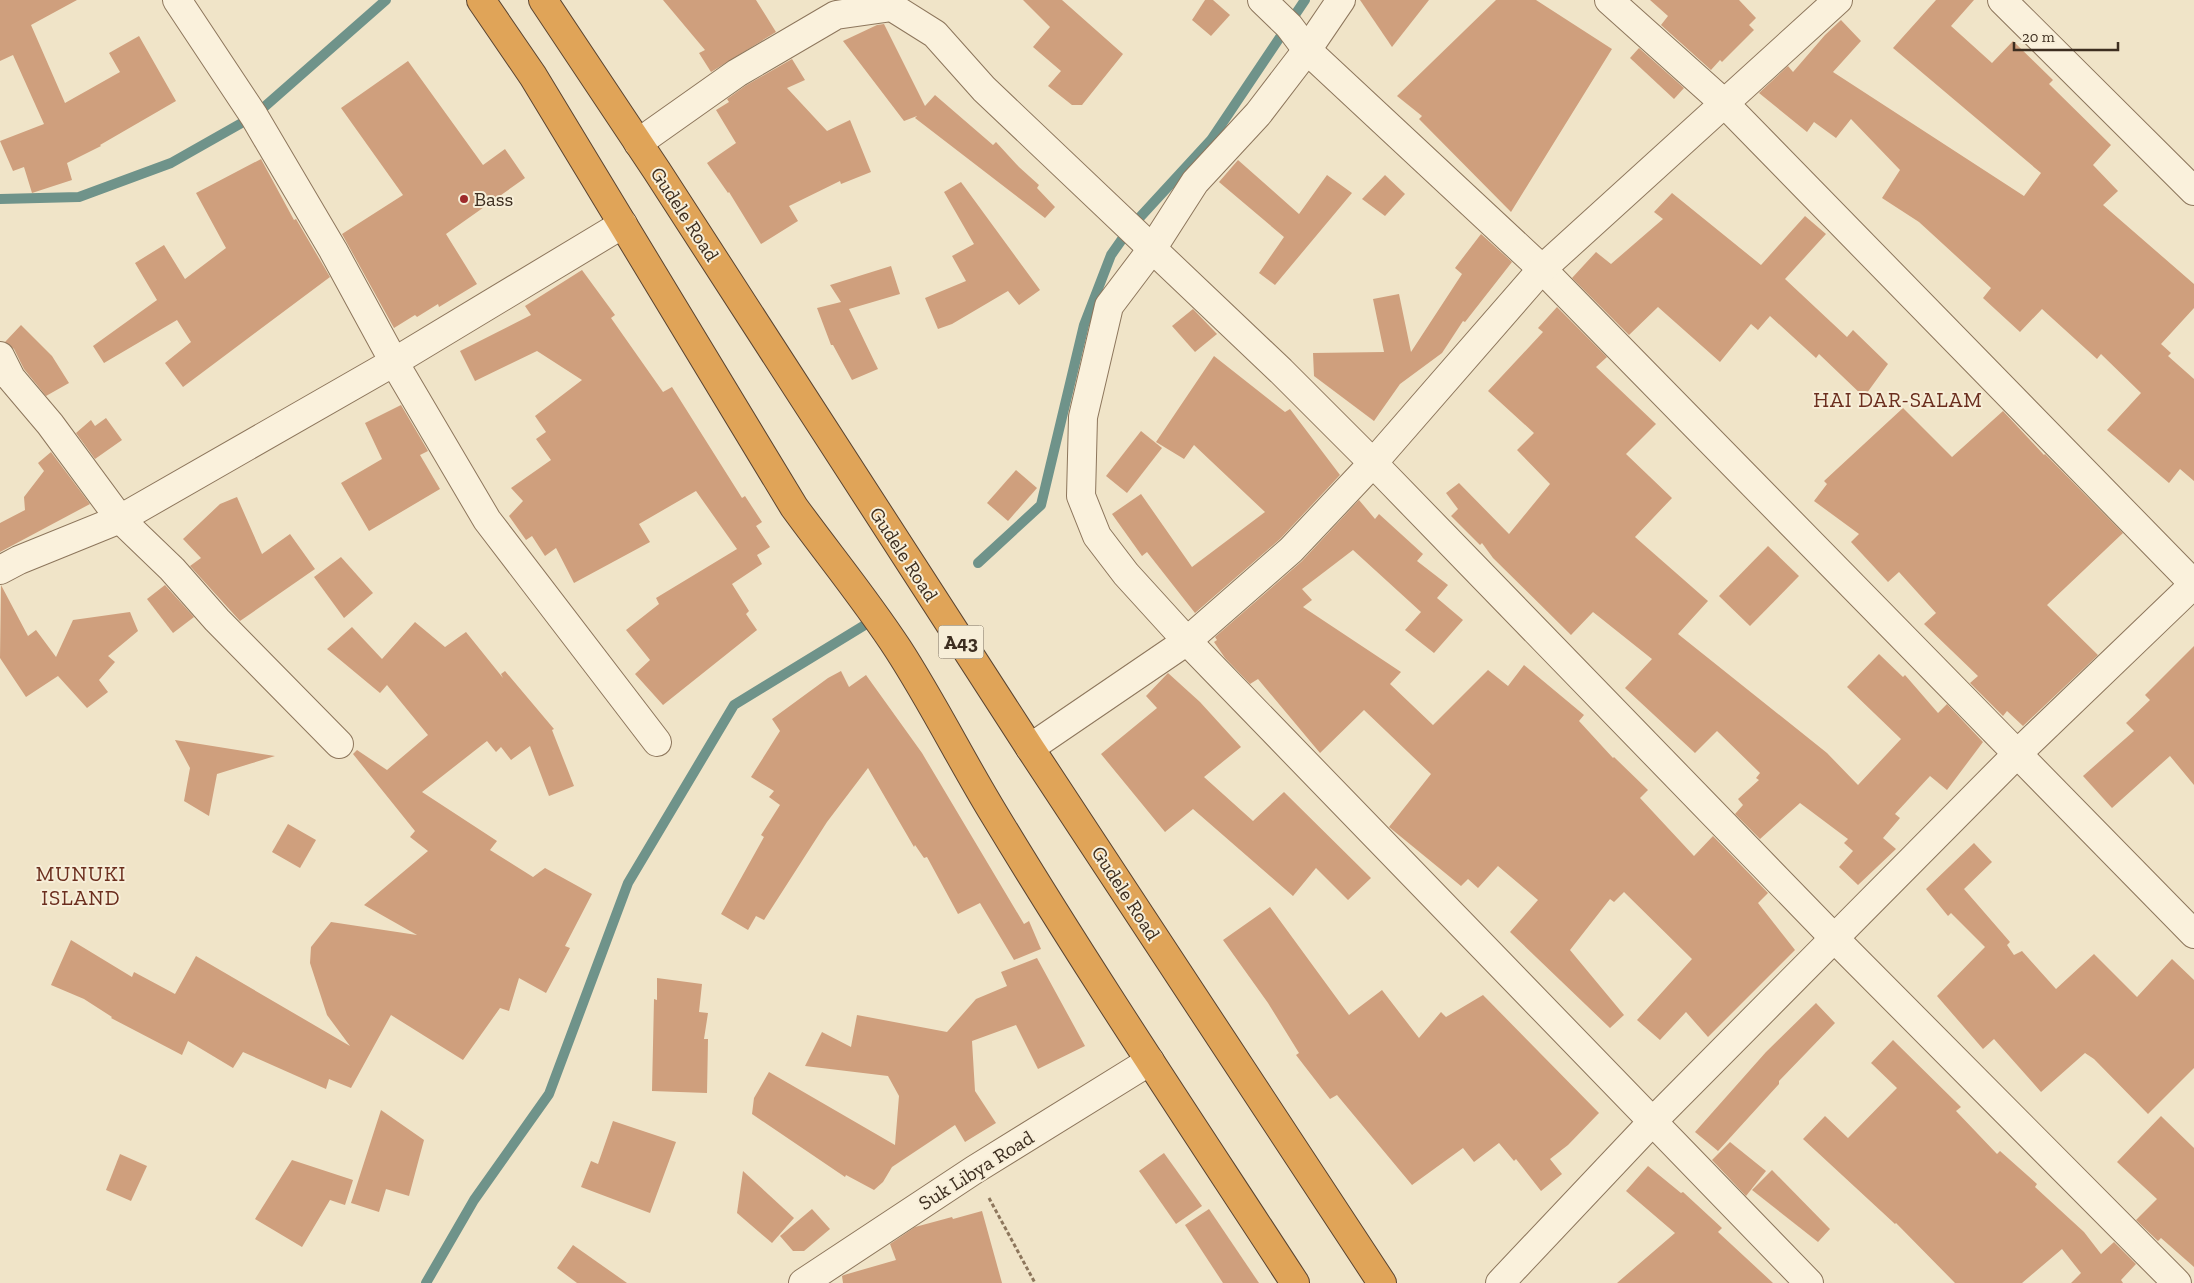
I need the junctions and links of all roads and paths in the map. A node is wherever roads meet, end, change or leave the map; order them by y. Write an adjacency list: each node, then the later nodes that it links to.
1 (177, 0): 17 (street)
2 (481, 0): 13 (highway, A43)
3 (543, 0): 11 (highway, Gudele Road / A43)
4 (1262, 0): 9 (street)
5 (1341, 0): 9 (street)
6 (1609, 0): 10 (street)
7 (1838, 0): 10 (street)
8 (2002, 0): 12 (street)
9 (1307, 50): 14 (street); 15 (street)
10 (1724, 103): 15 (street); 25 (street)
11 (638, 142): 14 (street); 24 (highway, Gudele Road / A43)
12 (2194, 192)
13 (623, 224): 17 (street); 28 (highway, A43)
14 (1152, 248): 18 (street); 21 (street)
15 (1542, 269): 18 (street); 25 (street)
16 (0, 356): 19 (street)
17 (394, 362): 19 (street); 22 (street)
18 (1374, 463): 21 (street); 27 (street)
19 (120, 519): 20 (street); 23 (street)
20 (0, 570)
21 (1187, 640): 24 (street); 29 (street)
22 (657, 742)
23 (339, 744)
24 (1030, 748): 34 (highway, Gudele Road / A43)
25 (2017, 754): 26 (street); 27 (street)
26 (2194, 934)
27 (1836, 940): 29 (street); 37 (street)
28 (1150, 1061): 30 (street, Suk Libya Road); 33 (highway, A43)
29 (1653, 1121): 35 (street); 36 (street)
30 (974, 1170): 31 (street, Suk Libya Road); 32 (path)
31 (804, 1283)
32 (1035, 1283)
33 (1295, 1283)
34 (1382, 1283)
35 (1500, 1283)
36 (1809, 1283)
37 (2177, 1283)

